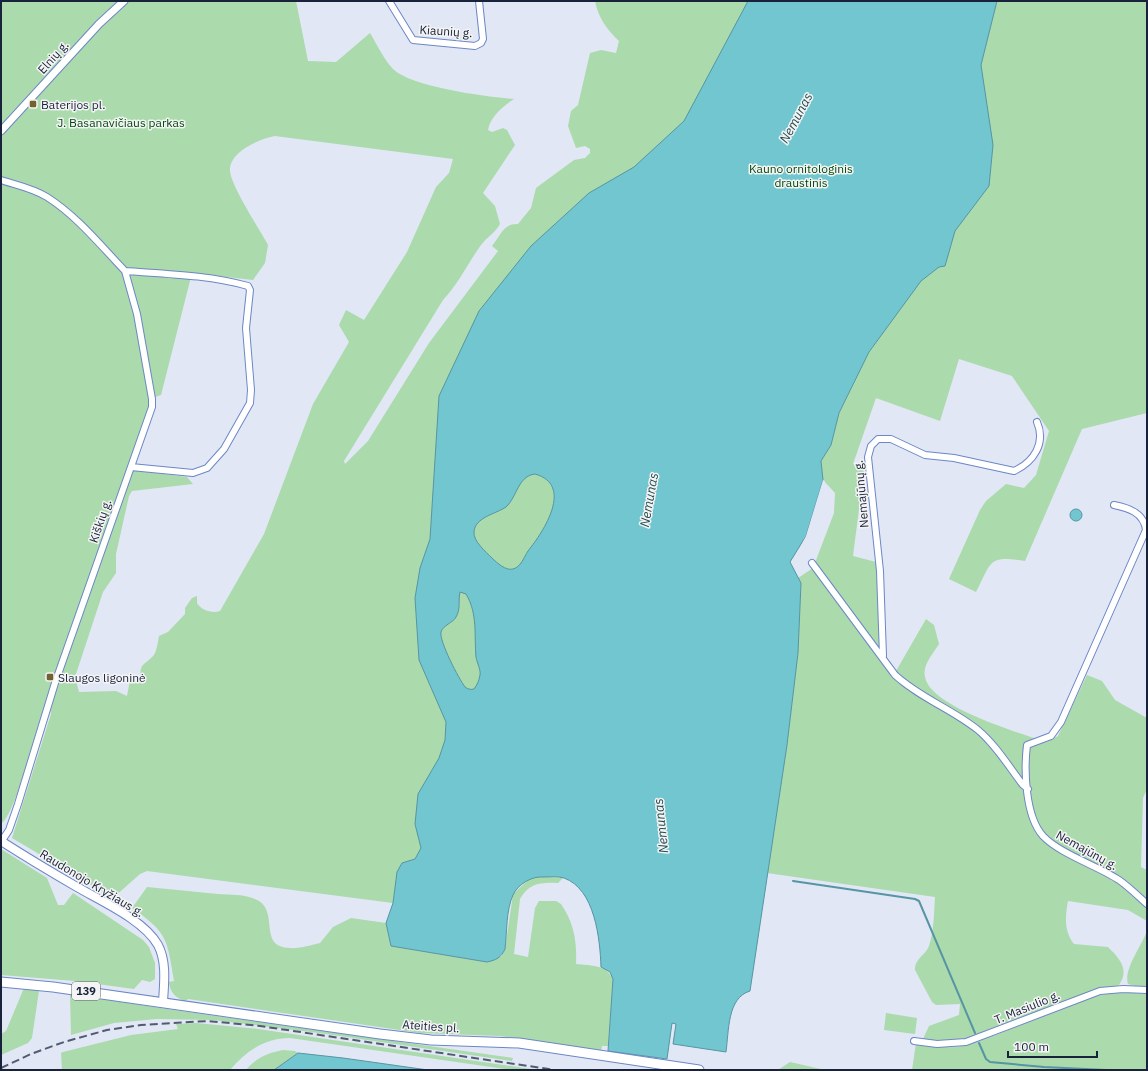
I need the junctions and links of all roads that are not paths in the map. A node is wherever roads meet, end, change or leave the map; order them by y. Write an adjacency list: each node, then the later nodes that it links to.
1 (124, 1): 4 (street, Elnių g.)
2 (389, 1): 3 (street, Kiaunių g.)
3 (479, 1)
4 (1, 131)
5 (1, 180): 6 (street)
6 (125, 271): 8 (street, Kiškių g.); 8 (street)
7 (1037, 422): 11 (street, Nemajūnų g.)
8 (131, 467): 13 (street, Kiškių g.)
9 (1114, 505): 12 (street, Nemajūnų g.)
10 (812, 563): 11 (street)
11 (883, 656): 12 (street)
12 (1028, 789): 14 (street, Nemajūnų g.)
13 (1, 842): 17 (main road, Raudonojo Kryžiaus g.)
14 (1147, 904)
15 (1, 982): 17 (main road, 139)
16 (1147, 990): 18 (street, T. Masiulio g.)
17 (163, 1002): 19 (main road, Ateities pl.)
18 (914, 1041)
19 (699, 1070)

